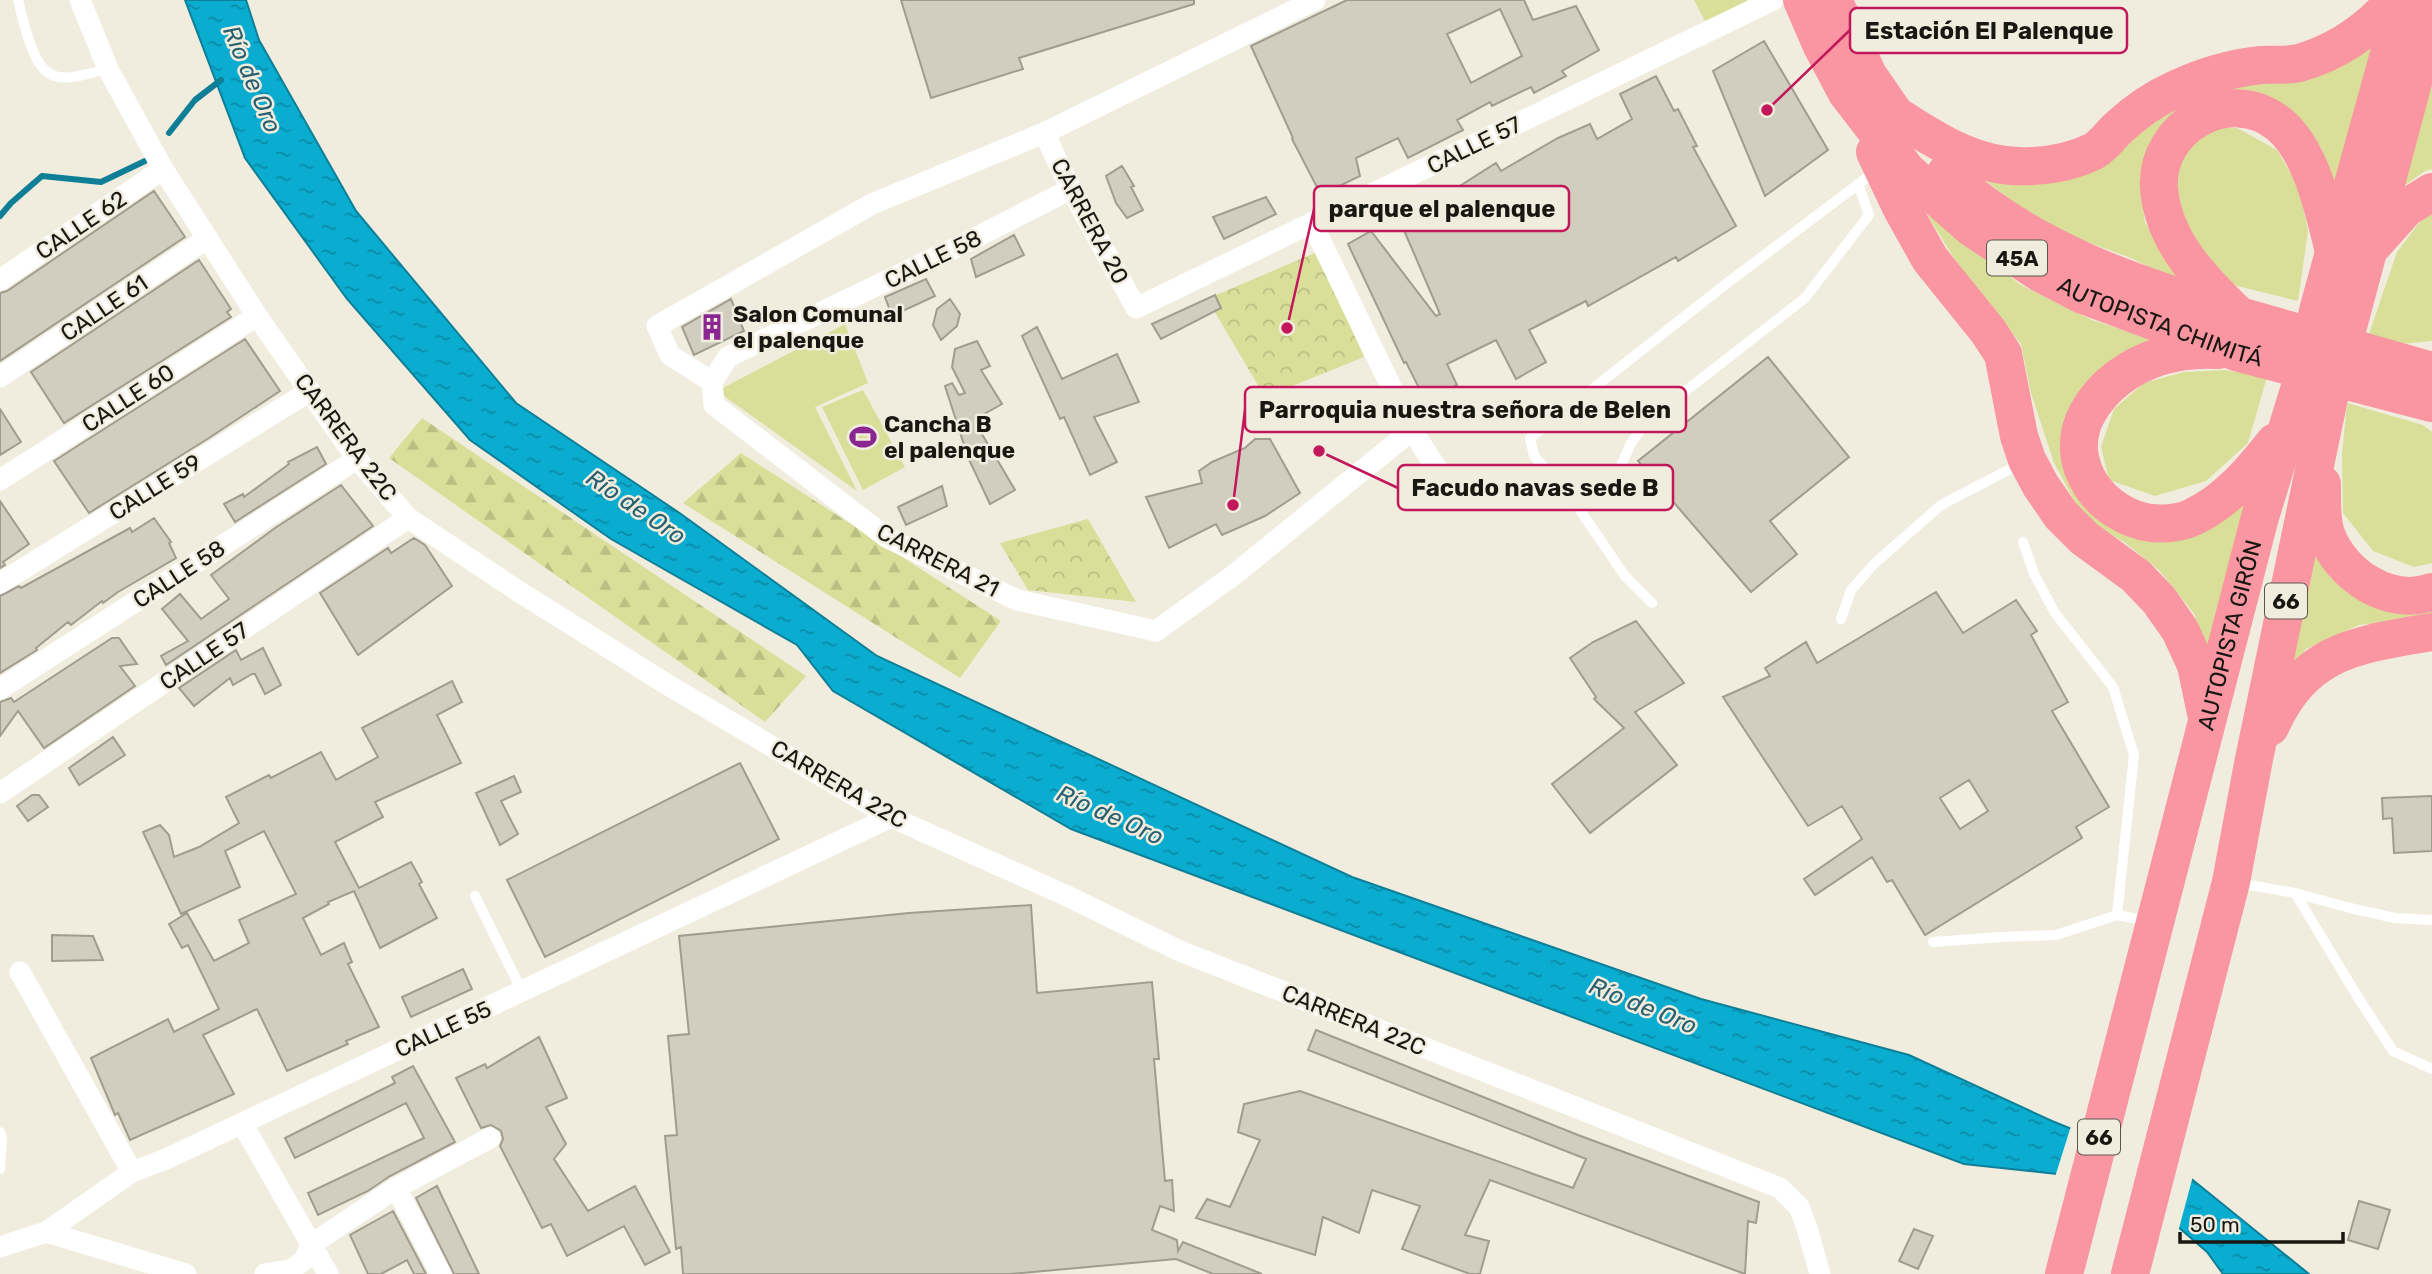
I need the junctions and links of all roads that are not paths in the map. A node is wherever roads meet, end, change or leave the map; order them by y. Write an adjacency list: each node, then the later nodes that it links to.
1 (18, 0): 10 (lane)
2 (80, 0): 10 (street, CARRERA 22C)
3 (1315, 0): 13 (street)
4 (1773, 0): 18 (street, CALLE 57)
5 (1802, 0): 11 (highway, AUTOPISTA CHIMITÁ / 45A)
6 (1833, 0): 12 (highway, AUTOPISTA CHIMITÁ / 45A)
7 (2395, 0): 12 (highway)
8 (2404, 0): 20 (highway, AUTOPISTA GIRÓN / 66)
9 (2432, 11): 20 (highway, AUTOPISTA GIRÓN / 66)
10 (108, 69): 14 (street, CARRERA 22C)
11 (1847, 93): 15 (highway); 24 (highway, AUTOPISTA CHIMITÁ / 45A)
12 (1891, 112): 24 (highway, AUTOPISTA CHIMITÁ / 45A)
13 (1044, 133): 16 (street, CARRERA 20); 27 (street)
14 (163, 169): 19 (street, CARRERA 22C); 21 (street, CALLE 62)
15 (1870, 175): 33 (highway); 36 (lane); 41 (lane)
16 (1071, 189): 22 (street, CARRERA 20); 27 (street, CALLE 58)
17 (2432, 192): 20 (highway)
18 (1312, 223): 22 (street, CALLE 57); 30 (street)
19 (208, 238): 23 (street, CARRERA 22C); 26 (street, CALLE 61)
20 (2350, 253): 24 (highway); 25 (highway, AUTOPISTA GIRÓN / 66)
21 (0, 280)
22 (1136, 308)
23 (257, 316): 29 (street, CARRERA 22C); 35 (street, CALLE 60)
24 (2237, 333): 25 (highway, AUTOPISTA CHIMITÁ / 45A); 31 (highway)
25 (2323, 354): 28 (highway, 45A); 31 (highway, AUTOPISTA GIRÓN / 66)
26 (0, 377)
27 (712, 382): 30 (street, CARRERA 21)
28 (2426, 385)
29 (310, 391): 32 (street, CARRERA 22C); 39 (street, CALLE 59)
30 (1412, 430): 34 (street)
31 (2303, 433): 40 (highway); 45 (highway, AUTOPISTA GIRÓN / 66); 46 (highway, AUTOPISTA GIRÓN / 66)
32 (357, 459): 37 (street, CARRERA 22C); 44 (street, CALLE 58)
33 (2027, 460): 42 (lane); 45 (highway)
34 (1441, 475)
35 (0, 480)
36 (1633, 488)
37 (408, 518): 47 (street, CALLE 57); 48 (street, CARRERA 22C)
38 (2023, 542): 52 (lane)
39 (0, 583)
40 (2432, 592)
41 (1652, 603)
42 (1841, 619)
43 (2432, 632): 46 (highway)
44 (0, 689)
45 (2207, 721): 54 (highway, AUTOPISTA GIRÓN / 66)
46 (2253, 764): 49 (highway, AUTOPISTA GIRÓN / 66)
47 (0, 793)
48 (891, 817): 57 (street, CALLE 55); 72 (street, CARRERA 22C)
49 (2231, 882): 50 (lane); 74 (highway, AUTOPISTA GIRÓN / 66)
50 (2295, 892): 53 (lane); 58 (lane)
51 (475, 896): 57 (lane)
52 (2117, 915): 54 (lane); 55 (lane)
53 (2432, 920)
54 (2154, 922): 73 (highway, AUTOPISTA GIRÓN / 66)
55 (1933, 942)
56 (20, 972): 63 (street)
57 (522, 991): 59 (street, CALLE 55)
58 (2432, 1069)
59 (242, 1123): 63 (street, CALLE 55); 66 (street)
60 (0, 1132): 62 (lane)
61 (490, 1138): 64 (street)
62 (0, 1169)
63 (132, 1172): 65 (street, CALLE 55)
64 (396, 1188): 66 (street); 71 (street)
65 (46, 1231): 67 (street, CALLE 55); 68 (street)
66 (312, 1244): 69 (street); 70 (street)
67 (0, 1247)
68 (186, 1274)
69 (265, 1274)
70 (328, 1274)
71 (441, 1274)
72 (1820, 1274)
73 (2064, 1274)
74 (2130, 1274)

